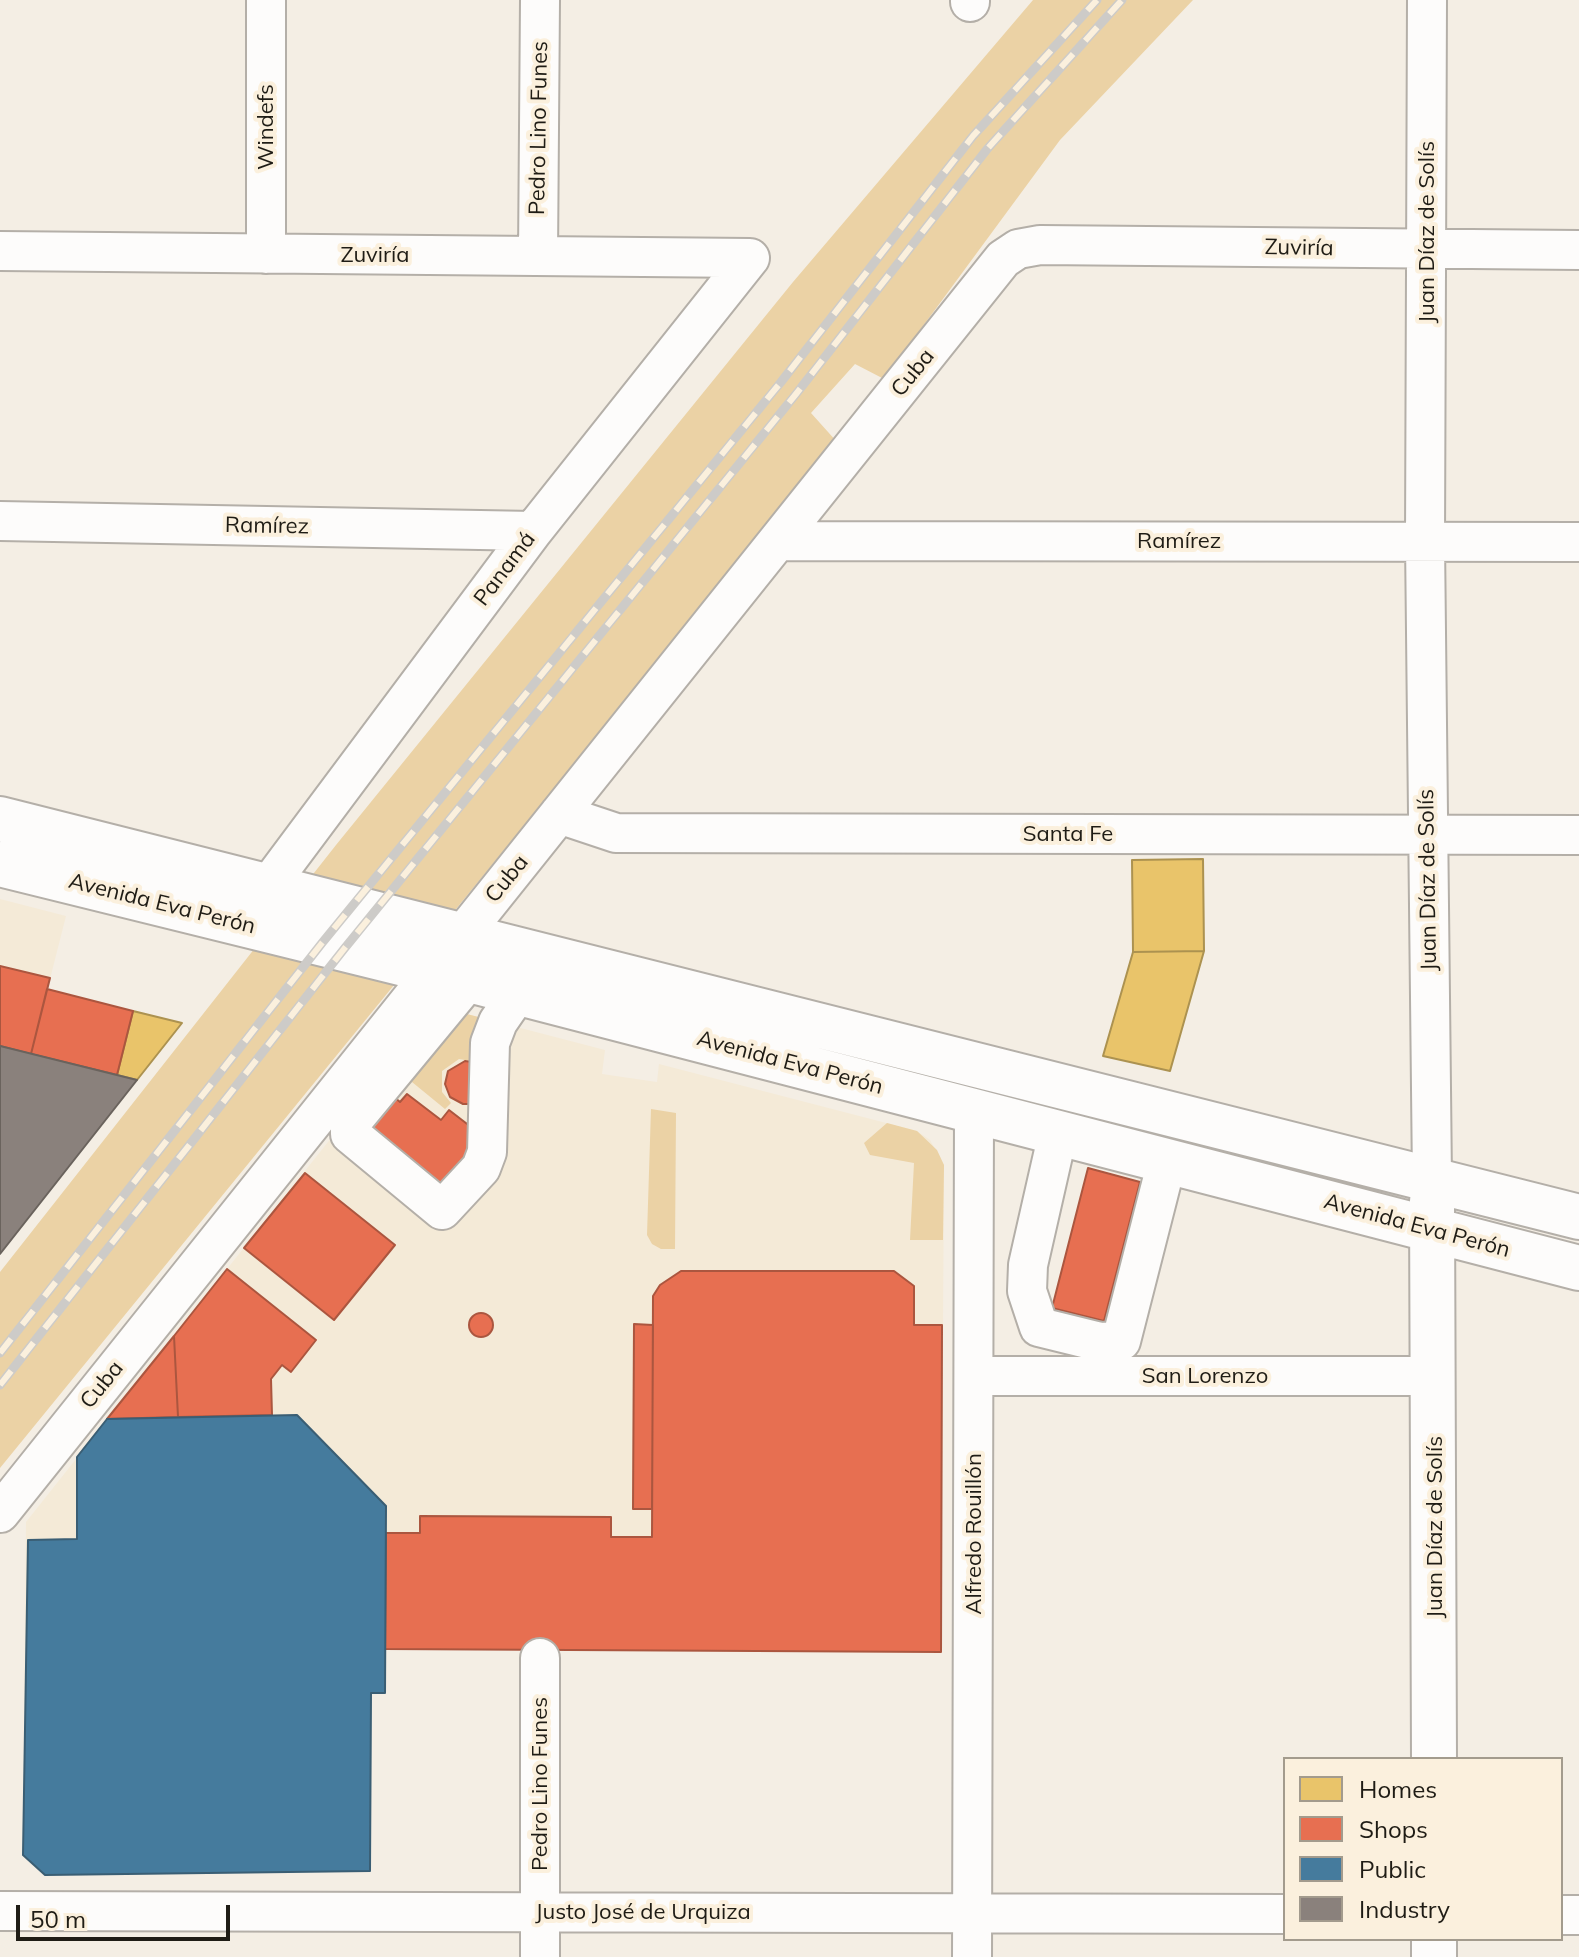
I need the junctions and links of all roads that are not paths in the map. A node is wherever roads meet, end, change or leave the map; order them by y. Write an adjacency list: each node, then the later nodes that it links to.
1 (266, 0): 8 (street, Windefs)
2 (540, 0): 9 (street, Pedro Lino Funes)
3 (1427, 0): 5 (street, Juan Díaz de Solís)
4 (1018, 249): 5 (street, Zuviría); 13 (street, Cuba)
5 (1428, 250): 6 (street, Zuviría); 14 (street, Juan Díaz de Solís)
6 (1579, 250)
7 (0, 251): 8 (street, Zuviría)
8 (266, 254): 9 (street, Zuviría)
9 (538, 256): 10 (street, Zuviría)
10 (750, 258): 12 (street, Panamá)
11 (0, 521): 12 (street, Ramírez)
12 (533, 531): 21 (street, Panamá)
13 (779, 541): 14 (street, Ramírez); 16 (street, Cuba)
14 (1425, 541): 15 (street, Ramírez); 18 (street, Juan Díaz de Solís)
15 (1579, 542)
16 (559, 814): 18 (street, Santa Fe); 22 (street, Cuba)
17 (0, 819): 21 (main road, Avenida Eva Perón)
18 (1428, 835): 19 (street, Santa Fe); 28 (street, Juan Díaz de Solís)
19 (1579, 835)
20 (0, 864): 23 (main road, Avenida Eva Perón)
21 (268, 886): 22 (main road, Avenida Eva Perón)
22 (463, 934): 23 (street, Cuba); 28 (main road, Avenida Eva Perón)
23 (451, 976): 24 (main road, Avenida Eva Perón); 24 (street); 36 (street, Cuba)
24 (518, 993): 25 (main road, Avenida Eva Perón)
25 (974, 1111): 26 (main road, Avenida Eva Perón); 31 (street, Alfredo Rouillón)
26 (1058, 1133): 27 (main road, Avenida Eva Perón); 32 (street)
27 (1167, 1161): 30 (main road, Avenida Eva Perón); 32 (street)
28 (1432, 1179): 29 (main road, Avenida Eva Perón); 30 (main road, Juan Díaz de Solís)
29 (1579, 1217)
30 (1433, 1230): 33 (main road, Avenida Eva Perón); 35 (main road, Juan Díaz de Solís)
31 (974, 1260): 32 (street); 34 (street, Alfredo Rouillón)
32 (1028, 1265)
33 (1579, 1268)
34 (974, 1376): 35 (street, San Lorenzo); 41 (street, Alfredo Rouillón)
35 (1435, 1376): 38 (main road, Juan Díaz de Solís)
36 (0, 1513)
37 (540, 1658): 40 (street, Pedro Lino Funes)
38 (1434, 1757)
39 (0, 1911): 40 (street, Justo José de Urquiza)
40 (540, 1912): 41 (street, Justo José de Urquiza); 43 (street, Pedro Lino Funes)
41 (972, 1913): 42 (street, Justo José de Urquiza); 44 (street, Alfredo Rouillón)
42 (1283, 1914)
43 (540, 1957)
44 (972, 1957)

